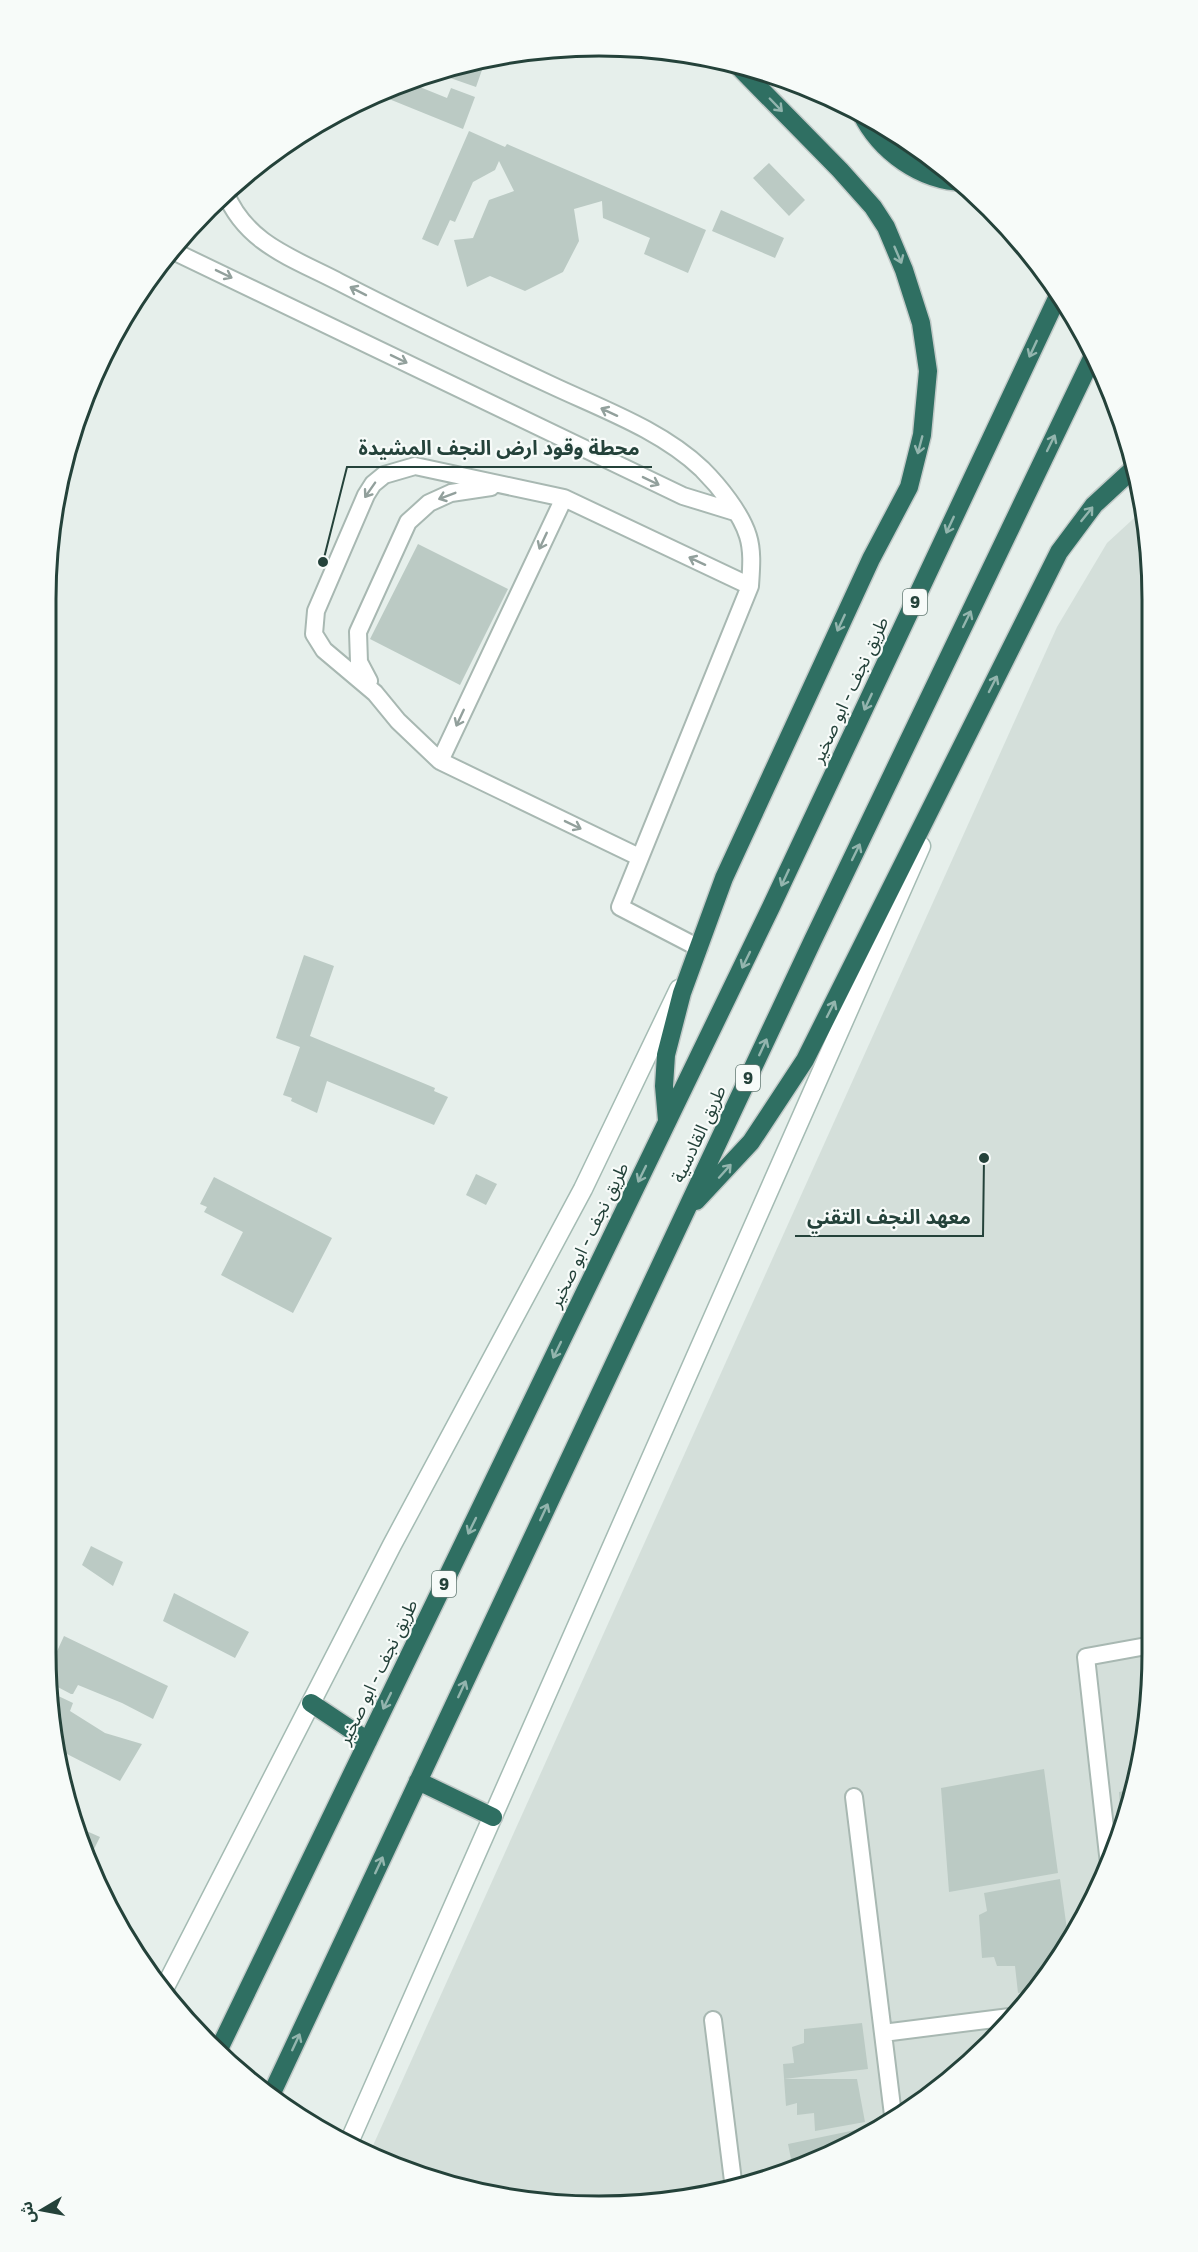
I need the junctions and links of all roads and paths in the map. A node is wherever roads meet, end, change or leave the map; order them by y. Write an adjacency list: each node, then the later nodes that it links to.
1 (748, 76): 18 (highway, one-way to 18)
2 (871, 128): 3 (highway)
3 (943, 179)
4 (230, 201): 11 (lane, one-way to 4)
5 (179, 254): 11 (lane, one-way to 11)
6 (1055, 303): 17 (highway, طريق نجف - ابو صخير / 9, one-way to 17)
7 (1089, 365): 20 (highway, طريق القادسية / 9, one-way to 7)
8 (1128, 474): 14 (highway, one-way to 8)
9 (504, 486): 10 (lane); 13 (lane, one-way to 13); 13 (lane, one-way to 13)
10 (564, 498): 12 (lane, one-way to 10); 15 (lane, one-way to 15)
11 (735, 512): 12 (lane)
12 (750, 586): 16 (lane)
13 (375, 693): 15 (lane)
14 (982, 707): 20 (highway, one-way to 14); 26 (main road)
15 (440, 761): 16 (lane, one-way to 16)
16 (639, 857): 18 (lane)
17 (771, 907): 19 (highway, طريق القادسية / 9, one-way to 19)
18 (699, 948): 19 (highway); 22 (main road)
19 (667, 1122): 23 (highway, طريق نجف - ابو صخير / 9, one-way to 23)
20 (684, 1214): 24 (highway, 9, one-way to 20)
21 (1142, 1647): 27 (lane)
22 (311, 1703): 23 (highway); 28 (main road)
23 (368, 1741): 32 (highway, طريق نجف - ابو صخير / 9)
24 (418, 1781): 26 (highway); 33 (highway, 9, one-way to 24)
25 (854, 1797): 31 (lane)
26 (493, 1817): 35 (main road)
27 (1107, 1846)
28 (167, 1983)
29 (1001, 2018): 31 (lane)
30 (713, 2020): 36 (lane)
31 (883, 2033): 34 (lane)
32 (222, 2043)
33 (274, 2088)
34 (892, 2110)
35 (352, 2136)
36 (733, 2180)

